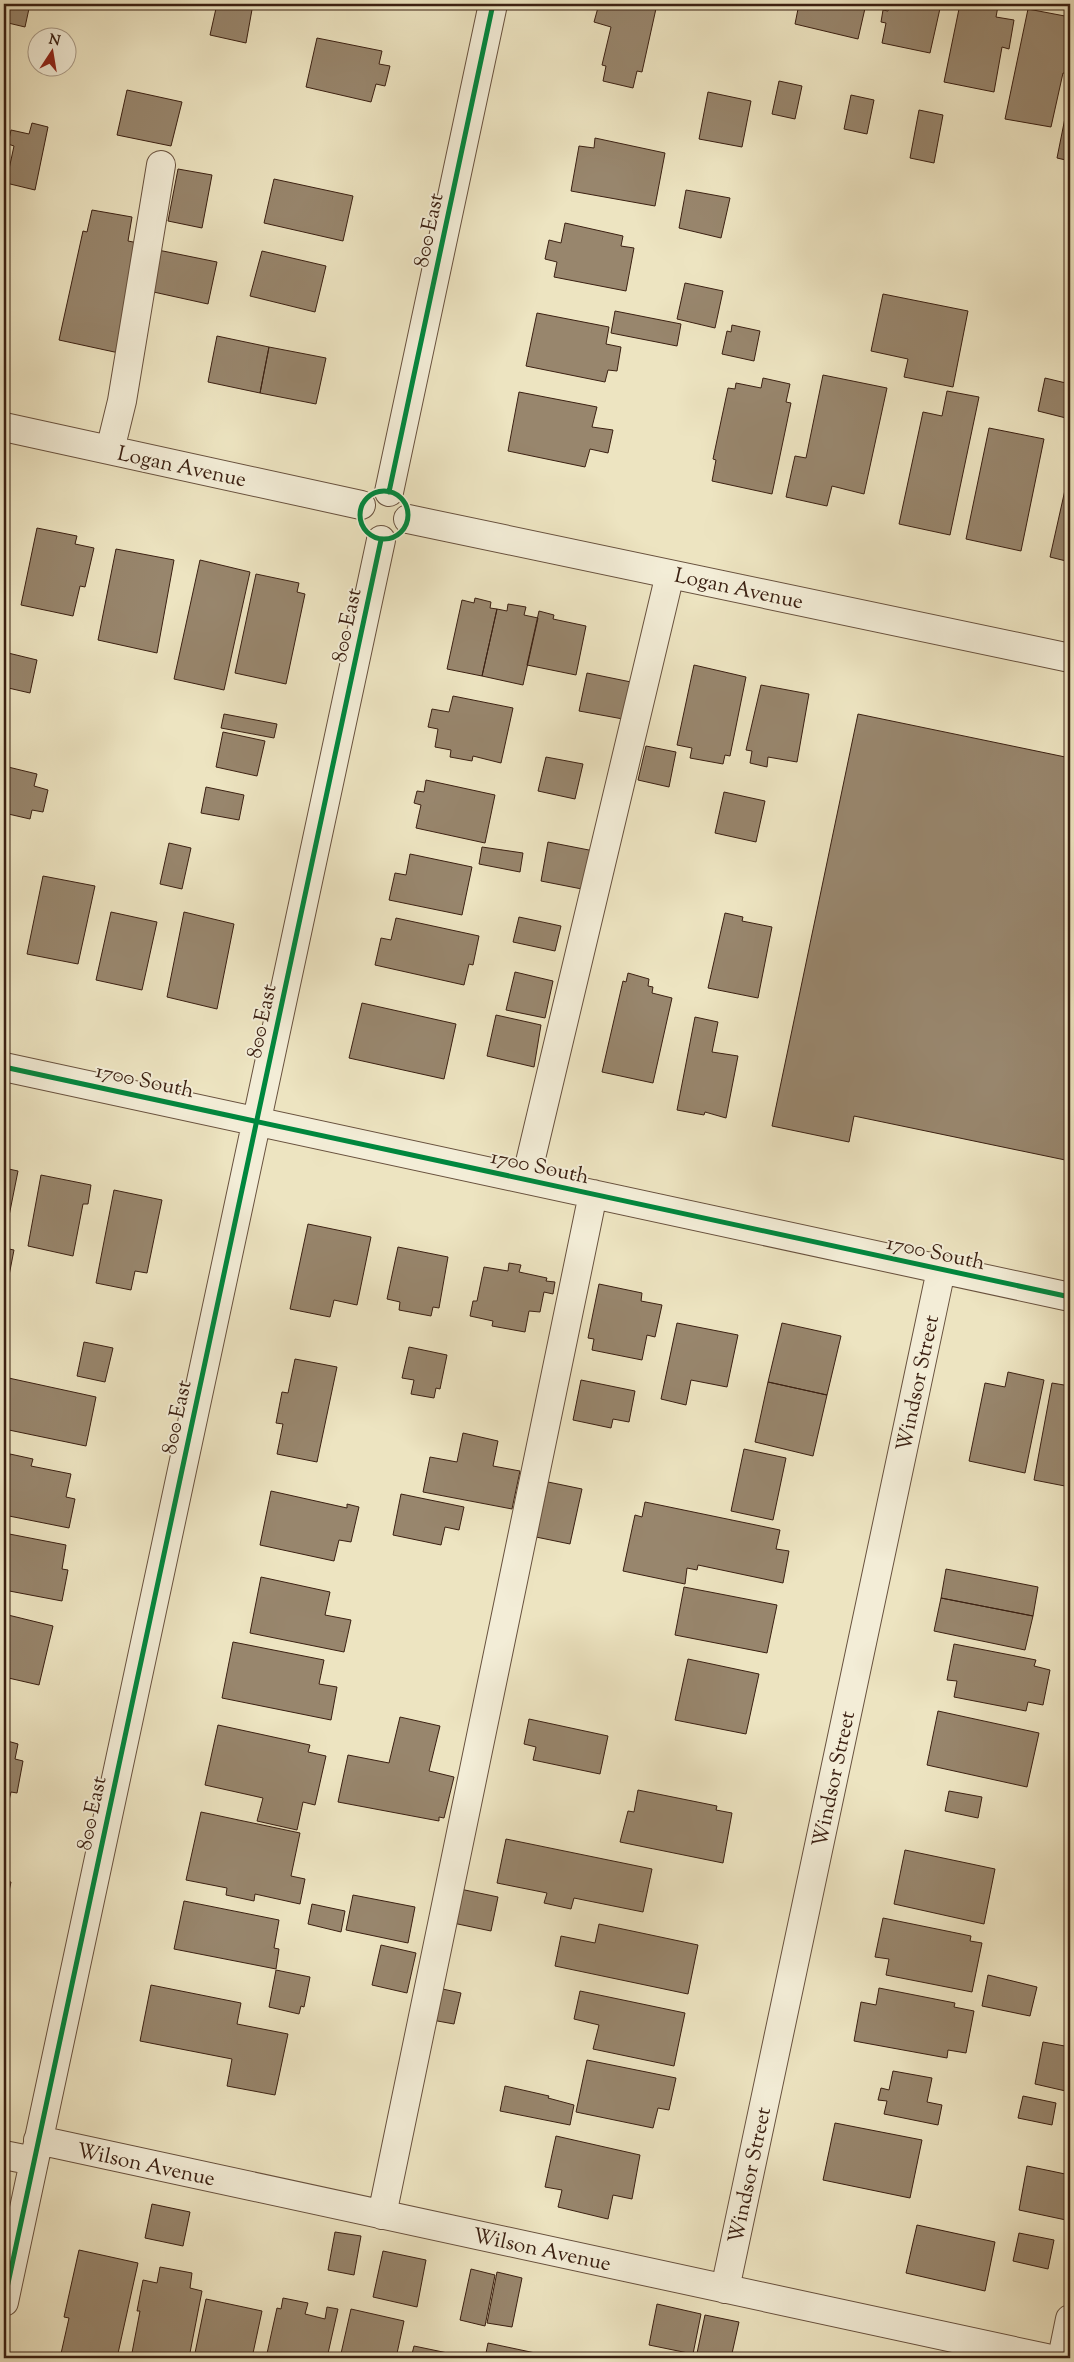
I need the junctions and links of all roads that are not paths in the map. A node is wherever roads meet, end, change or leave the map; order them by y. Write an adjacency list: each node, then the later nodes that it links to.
1 (493, 4): 5 (street, 800 East)
2 (162, 165): 4 (street)
3 (4, 427): 4 (street, Logan Avenue)
4 (110, 450): 6 (street, Logan Avenue)
5 (390, 492): 6 (street); 7 (street)
6 (361, 505): 8 (street)
7 (408, 519): 8 (street); 9 (street, Logan Avenue)
8 (381, 540): 12 (street, 800 East)
9 (670, 574): 10 (street, Logan Avenue); 13 (street)
10 (1070, 658)
11 (4, 1067): 12 (street, 1700 South)
12 (256, 1120): 13 (street, 1700 South); 17 (street, 800 East)
13 (526, 1179): 14 (street, 1700 South)
14 (593, 1194): 15 (street, 1700 South); 19 (street)
15 (941, 1270): 16 (street, 1700 South); 20 (street, Windsor Street)
16 (1070, 1297)
17 (36, 2151): 18 (street, Wilson Avenue); 19 (street, Wilson Avenue); 21 (street, 800 East)
18 (4, 2155)
19 (382, 2215): 20 (street, Wilson Avenue)
20 (725, 2289): 23 (street, Wilson Avenue)
21 (4, 2302)
22 (1070, 2319): 24 (street)
23 (1046, 2358)
24 (1062, 2358)

